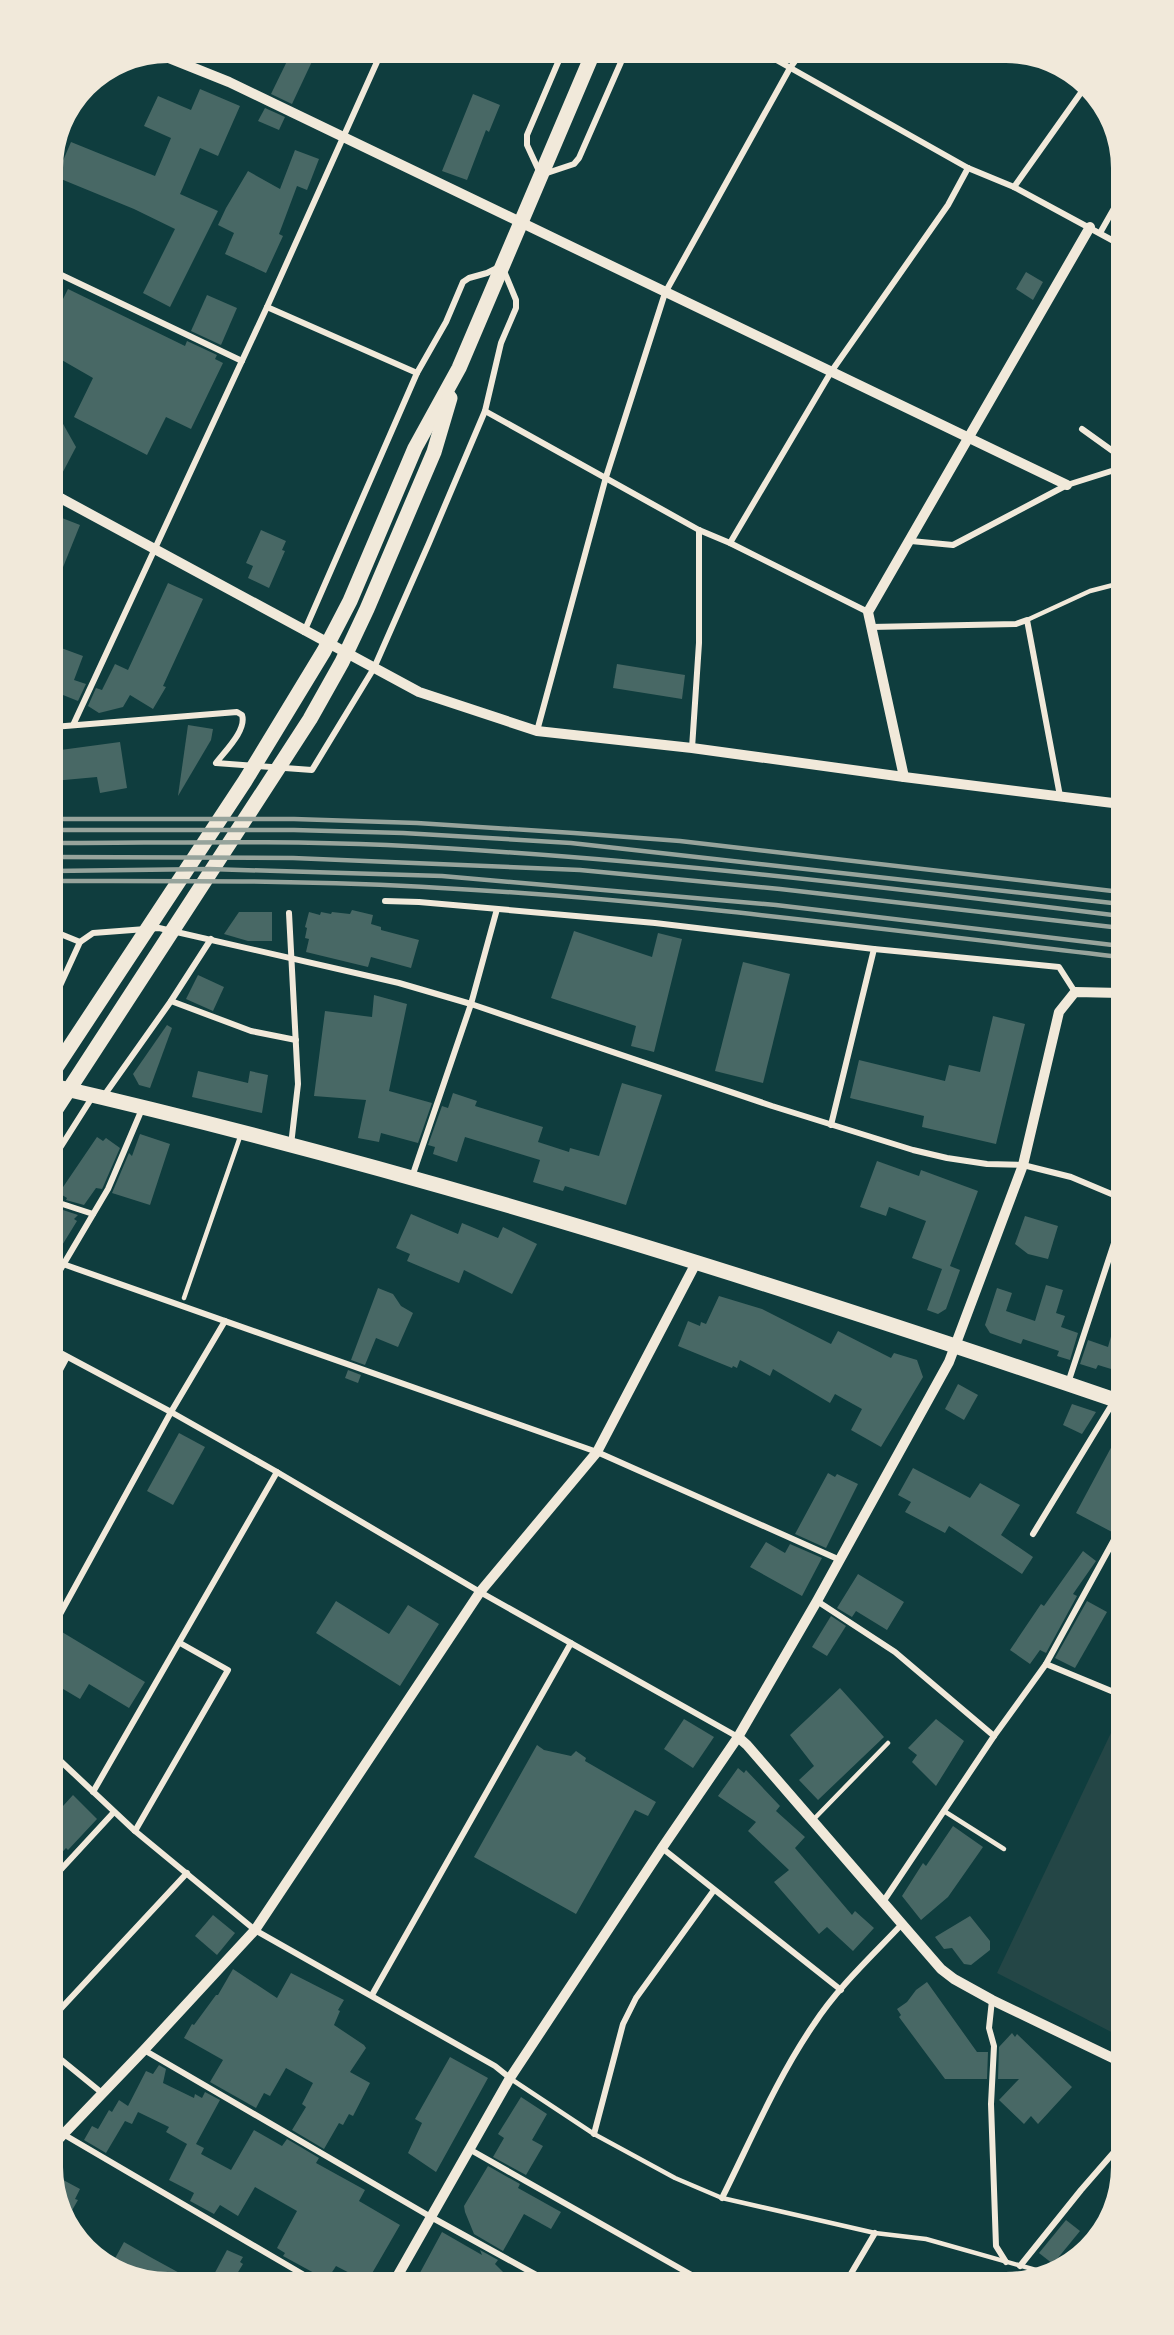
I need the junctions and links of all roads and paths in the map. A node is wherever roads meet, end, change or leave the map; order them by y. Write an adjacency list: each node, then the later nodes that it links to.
1 (182, 63): 10 (street)
2 (376, 63): 10 (street)
3 (558, 63): 12 (street)
4 (589, 63): 12 (main road)
5 (621, 63): 12 (street)
6 (781, 63): 8 (street)
7 (794, 63): 8 (street)
8 (790, 68): 11 (street); 20 (street)
9 (1079, 94): 13 (street)
10 (344, 137): 15 (street); 21 (street)
11 (968, 168): 13 (street); 24 (street)
12 (540, 176): 15 (main road)
13 (1014, 187): 16 (street)
14 (1111, 210): 16 (street)
15 (521, 223): 18 (main road); 20 (street)
16 (1095, 230): 17 (street); 28 (street)
17 (1111, 239)
18 (502, 265): 23 (main road); 25 (street); 26 (street)
19 (63, 276): 22 (street)
20 (665, 293): 24 (street); 31 (street)
21 (267, 307): 22 (street); 25 (street)
22 (242, 361): 37 (street)
23 (459, 368): 65 (main road); 68 (main road)
24 (831, 372): 28 (street); 36 (street)
25 (417, 373): 42 (street)
26 (485, 411): 31 (street); 43 (street)
27 (1082, 429): 29 (street)
28 (968, 438): 32 (street); 35 (street)
29 (1111, 450)
30 (1111, 471): 32 (street)
31 (606, 477): 34 (street); 46 (street)
32 (1067, 485): 35 (street)
33 (63, 499): 37 (street)
34 (699, 530): 36 (street); 47 (street)
35 (911, 541): 39 (street)
36 (730, 543): 39 (street)
37 (154, 548): 42 (street); 44 (street)
38 (1111, 586): 40 (lane)
39 (868, 612): 41 (street)
40 (1027, 620): 41 (street); 49 (street)
41 (871, 627): 48 (street)
42 (304, 632): 43 (street)
43 (374, 668): 44 (street); 46 (street)
44 (74, 723): 45 (street)
45 (63, 725)
46 (537, 731): 47 (street)
47 (692, 748): 48 (street)
48 (904, 777): 49 (street)
49 (1060, 797): 50 (street)
50 (1111, 803)
51 (386, 901): 52 (street)
52 (497, 909): 57 (street); 63 (street)
53 (289, 913): 58 (street)
54 (63, 935): 56 (street)
55 (211, 939): 56 (street); 58 (street); 62 (street)
56 (80, 942): 59 (street)
57 (874, 949): 60 (street); 70 (street)
58 (291, 960): 63 (street); 64 (street)
59 (63, 979)
60 (1075, 992): 61 (street); 74 (street)
61 (1111, 993)
62 (171, 1001): 64 (street); 67 (street)
63 (471, 1004): 70 (street); 75 (street)
64 (296, 1040): 73 (street)
65 (63, 1057)
66 (63, 1088): 67 (main road)
67 (98, 1097): 69 (main road); 72 (street)
68 (63, 1099)
69 (142, 1108): 71 (main road); 78 (street)
70 (831, 1125): 74 (street)
71 (241, 1132): 73 (main road); 82 (lane)
72 (63, 1145)
73 (291, 1146): 75 (main road)
74 (1023, 1165): 76 (street); 84 (street)
75 (412, 1178): 80 (main road)
76 (1111, 1193)
77 (63, 1204): 78 (street)
78 (93, 1214): 81 (street)
79 (1111, 1255): 88 (street)
80 (696, 1263): 84 (main road); 92 (street)
81 (63, 1264): 83 (street)
82 (183, 1298)
83 (225, 1321): 90 (street); 92 (street)
84 (957, 1347): 88 (main road); 96 (street)
85 (63, 1355): 86 (street)
86 (67, 1357): 87 (street); 90 (street)
87 (63, 1364)
88 (1068, 1384): 89 (main road)
89 (1111, 1399)
90 (171, 1412): 93 (street); 99 (street)
91 (1111, 1412): 94 (street)
92 (597, 1452): 96 (street); 97 (street)
93 (277, 1472): 97 (street); 100 (street)
94 (1033, 1534)
95 (1111, 1547): 102 (street)
96 (840, 1560): 98 (street)
97 (480, 1592): 101 (street); 120 (street)
98 (817, 1601): 104 (street); 105 (street)
99 (63, 1607)
100 (180, 1643): 108 (street); 112 (street)
101 (571, 1643): 105 (street); 122 (street)
102 (1047, 1664): 103 (street); 104 (street)
103 (1111, 1690)
104 (994, 1736): 109 (street)
105 (738, 1737): 111 (street); 113 (street)
106 (888, 1743): 111 (lane)
107 (63, 1764): 108 (street)
108 (93, 1792): 110 (street)
109 (944, 1811): 114 (lane); 118 (street)
110 (114, 1812): 112 (street); 115 (street)
111 (813, 1820): 118 (street)
112 (135, 1831): 116 (street)
113 (662, 1848): 117 (street); 128 (street)
114 (1004, 1849)
115 (63, 1866)
116 (187, 1873): 120 (street); 124 (street)
117 (714, 1890): 121 (street); 131 (street)
118 (883, 1902): 119 (street)
119 (902, 1924): 121 (street); 123 (street)
120 (255, 1930): 122 (street); 125 (street)
121 (841, 1990): 134 (street)
122 (372, 1995): 128 (street)
123 (992, 2000): 126 (street); 137 (street)
124 (63, 2005)
125 (144, 2050): 129 (street); 135 (street)
126 (1111, 2057)
127 (63, 2062): 129 (street)
128 (510, 2078): 131 (lane); 132 (street)
129 (102, 2093): 130 (street)
130 (63, 2134): 140 (street)
131 (594, 2134): 134 (lane)
132 (469, 2149): 135 (street); 143 (street)
133 (1111, 2156): 138 (street)
134 (722, 2198): 136 (lane)
135 (431, 2217): 141 (street); 142 (street)
136 (875, 2233): 137 (lane); 144 (street)
137 (1006, 2262): 138 (lane)
138 (1020, 2266): 139 (lane)
139 (1031, 2269)
140 (299, 2272)
141 (400, 2272)
142 (531, 2272)
143 (686, 2272)
144 (852, 2272)

